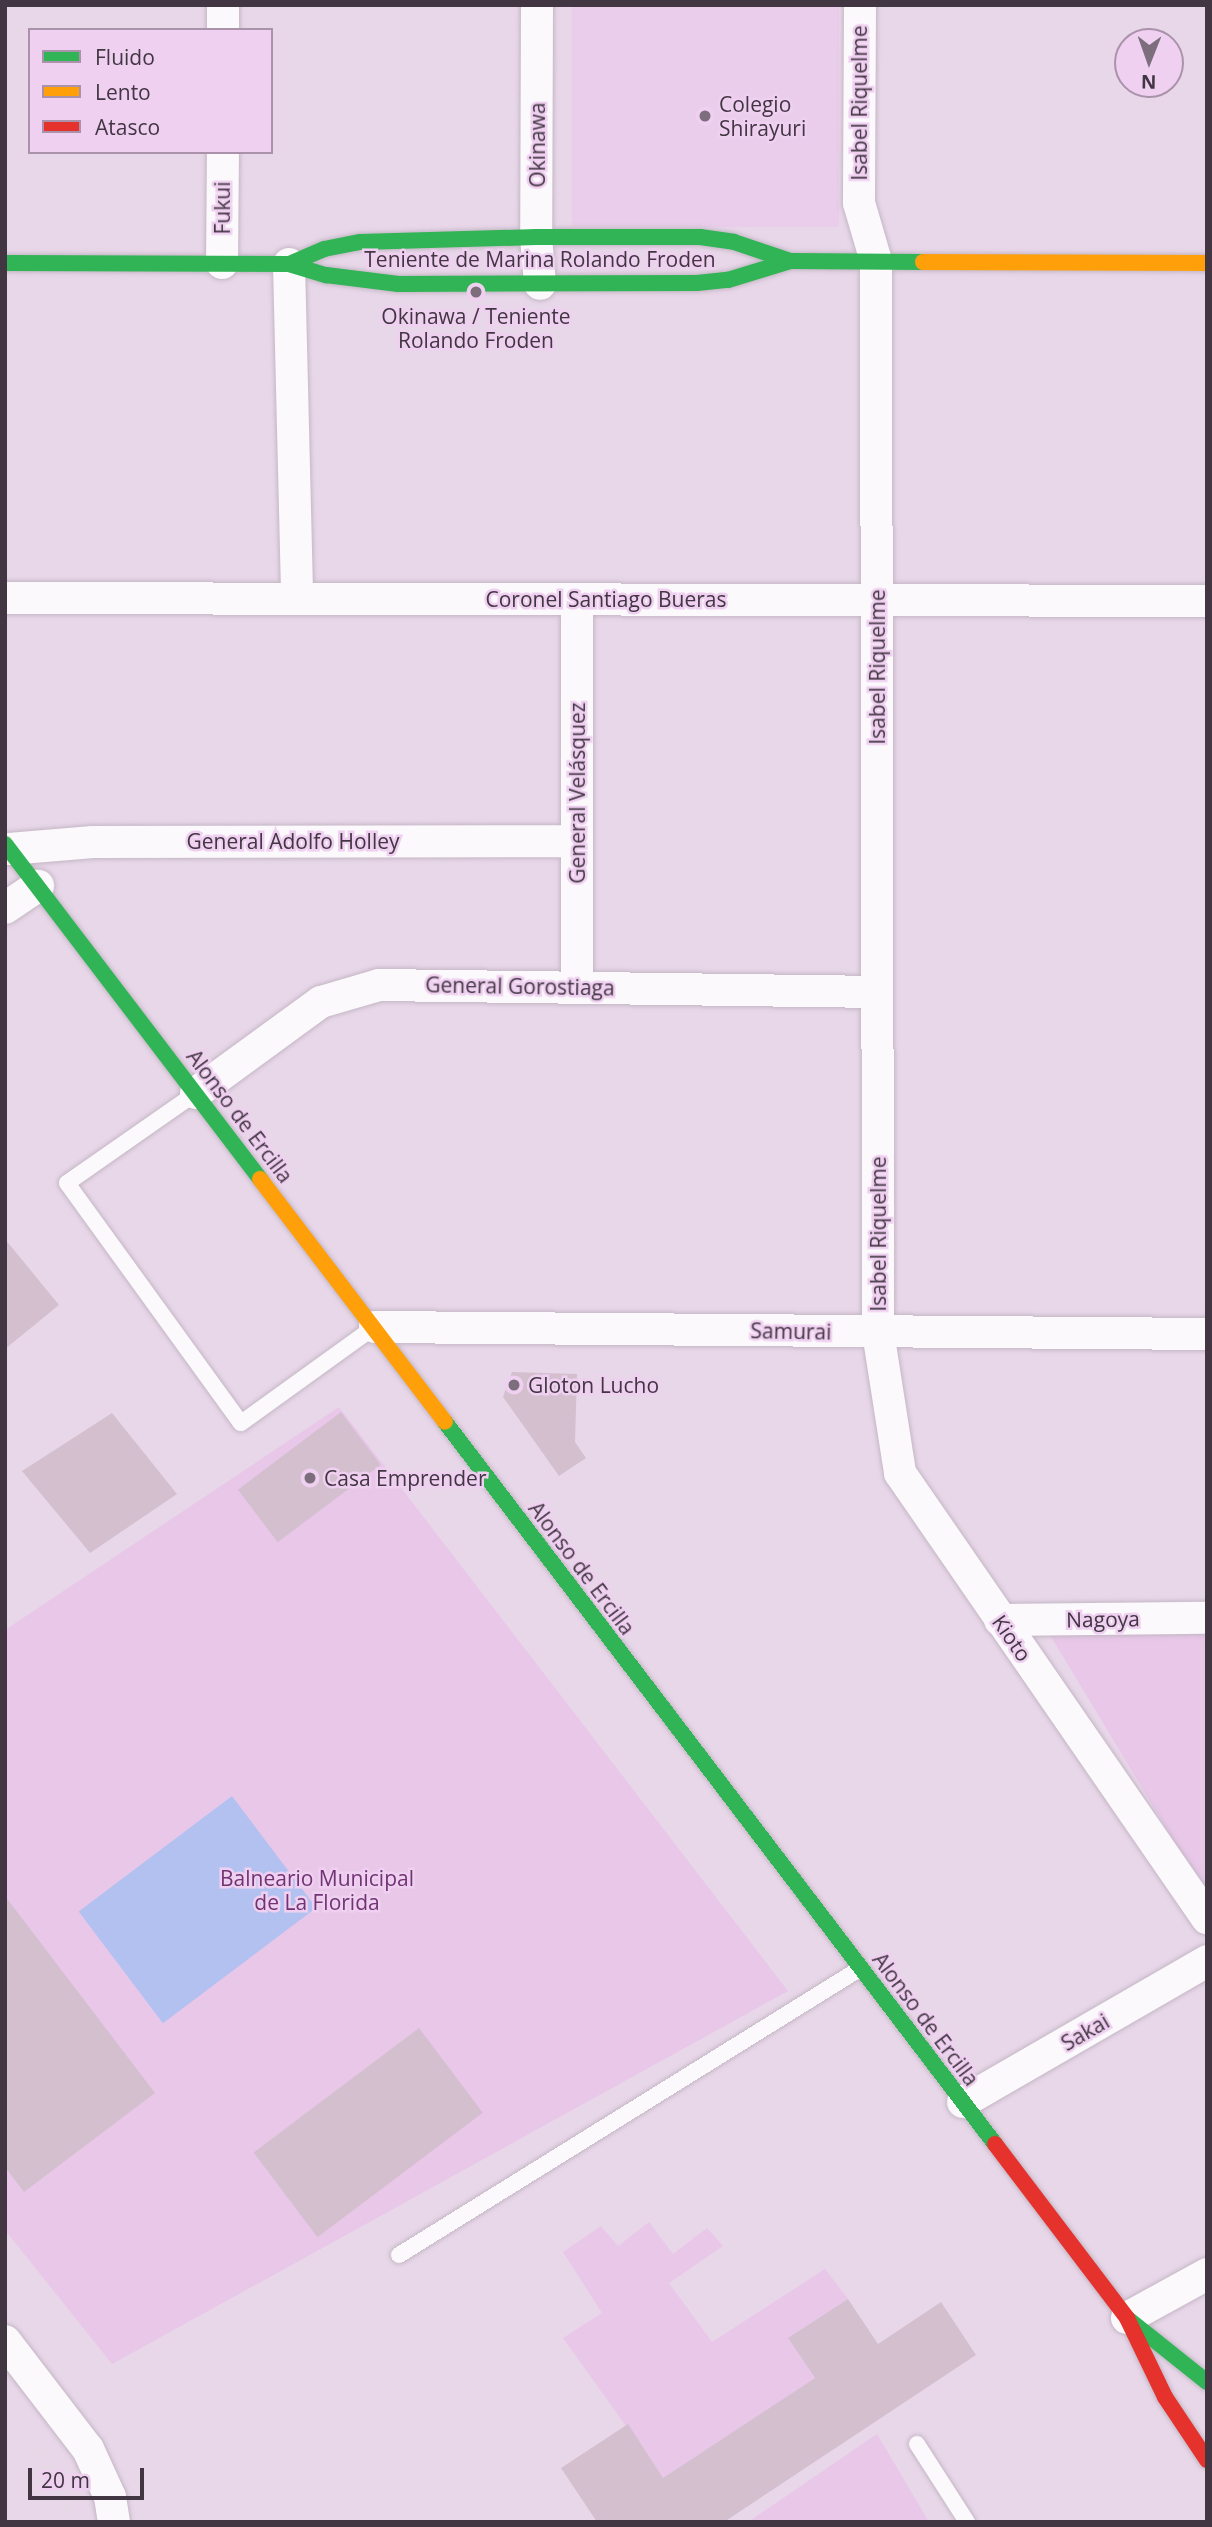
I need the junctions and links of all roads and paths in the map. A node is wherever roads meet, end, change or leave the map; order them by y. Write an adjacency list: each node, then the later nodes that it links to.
1 (223, 5): 4 (street)
2 (537, 5): 6 (street, Okinawa)
3 (860, 5): 8 (street, Isabel Riquelme)
4 (223, 28)
5 (223, 154): 10 (street, Fukui)
6 (536, 237): 7 (street, Teniente de Marina Rolando Froden); 12 (street, Teniente de Marina Rolando Froden); 13 (street, Okinawa)
7 (790, 261): 8 (street, Teniente de Marina Rolando Froden); 13 (street, Teniente de Marina Rolando Froden)
8 (876, 261): 11 (street, Teniente de Marina Rolando Froden); 17 (street, Isabel Riquelme)
9 (5, 263): 10 (street, Teniente de Marina Rolando Froden)
10 (222, 263): 12 (street, Teniente de Marina Rolando Froden)
11 (1207, 263)
12 (289, 264): 13 (street, Teniente de Marina Rolando Froden); 15 (street)
13 (540, 284)
14 (5, 597): 15 (street, Coronel Santiago Bueras)
15 (297, 598): 16 (street, Coronel Santiago Bueras)
16 (577, 599): 17 (street, Coronel Santiago Bueras); 19 (street, General Velásquez)
17 (877, 600): 18 (street, Coronel Santiago Bueras); 24 (street, Isabel Riquelme)
18 (1207, 601)
19 (578, 841): 20 (street, General Adolfo Holley); 23 (street, General Velásquez)
20 (7, 846): 21 (street, Alonso de Ercilla)
21 (38, 886): 22 (street); 25 (street, Alonso de Ercilla)
22 (5, 908)
23 (577, 987): 24 (street, General Gorostiaga); 25 (street, General Gorostiaga)
24 (877, 992): 27 (street, Isabel Riquelme)
25 (196, 1093): 26 (street, Alonso de Ercilla); 26 (lane)
26 (375, 1327): 27 (street, Samurai); 33 (street, Alonso de Ercilla)
27 (878, 1332): 28 (street, Samurai); 30 (street, Kioto)
28 (1207, 1334)
29 (1207, 1618): 30 (street, Nagoya)
30 (1000, 1620): 31 (street, Kioto)
31 (1207, 1918)
32 (1207, 1961): 34 (street, Sakai)
33 (861, 1968): 34 (street, Alonso de Ercilla); 35 (lane)
34 (963, 2102): 37 (street, Alonso de Ercilla)
35 (400, 2255)
36 (1207, 2274): 37 (street)
37 (1127, 2318): 39 (street, Alonso de Ercilla); 42 (street, Alonso de Ercilla)
38 (5, 2341): 44 (street)
39 (1207, 2382)
40 (37, 2443): 43 (path)
41 (917, 2444): 45 (lane)
42 (1207, 2460)
43 (75, 2522)
44 (114, 2522)
45 (967, 2522)

